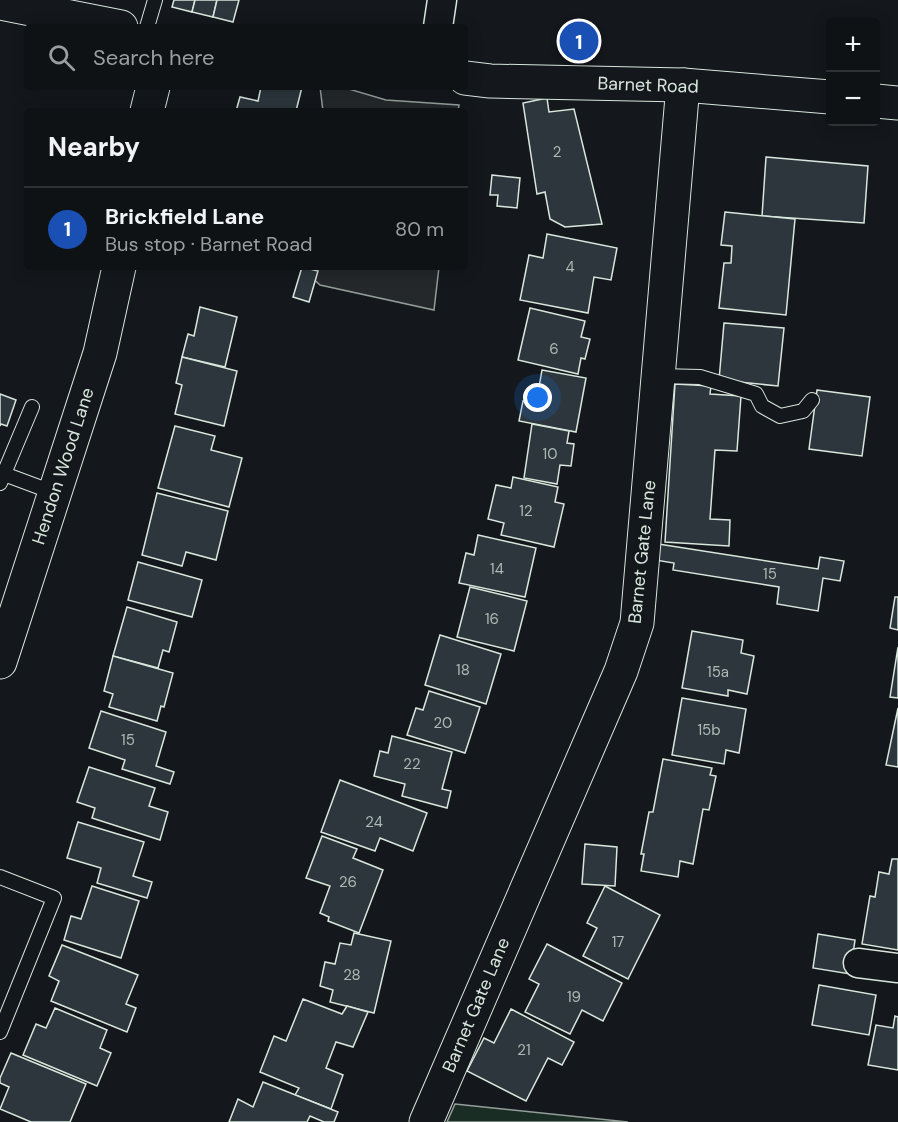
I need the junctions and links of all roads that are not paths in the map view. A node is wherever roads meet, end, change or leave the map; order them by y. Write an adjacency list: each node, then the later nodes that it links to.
1 (155, 0): 5 (lane)
2 (442, 0): 6 (street)
3 (0, 3): 4 (street)
4 (106, 24)
5 (148, 24)
6 (438, 24)
7 (468, 78): 8 (street, Barnet Road)
8 (683, 85): 10 (street, Barnet Road); 15 (street, Barnet Gate Lane)
9 (152, 90): 13 (street)
10 (826, 98)
11 (880, 101): 12 (street)
12 (898, 103)
13 (148, 108)
14 (117, 270): 19 (street, Hendon Wood Lane)
15 (659, 376): 16 (lane); 25 (street, Barnet Gate Lane)
16 (812, 400)
17 (32, 407): 18 (lane)
18 (2, 478): 19 (lane)
19 (56, 493): 20 (street, Hendon Wood Lane)
20 (0, 662)
21 (0, 877): 24 (lane)
22 (858, 963): 23 (street)
23 (898, 968)
24 (0, 1032)
25 (426, 1122)

